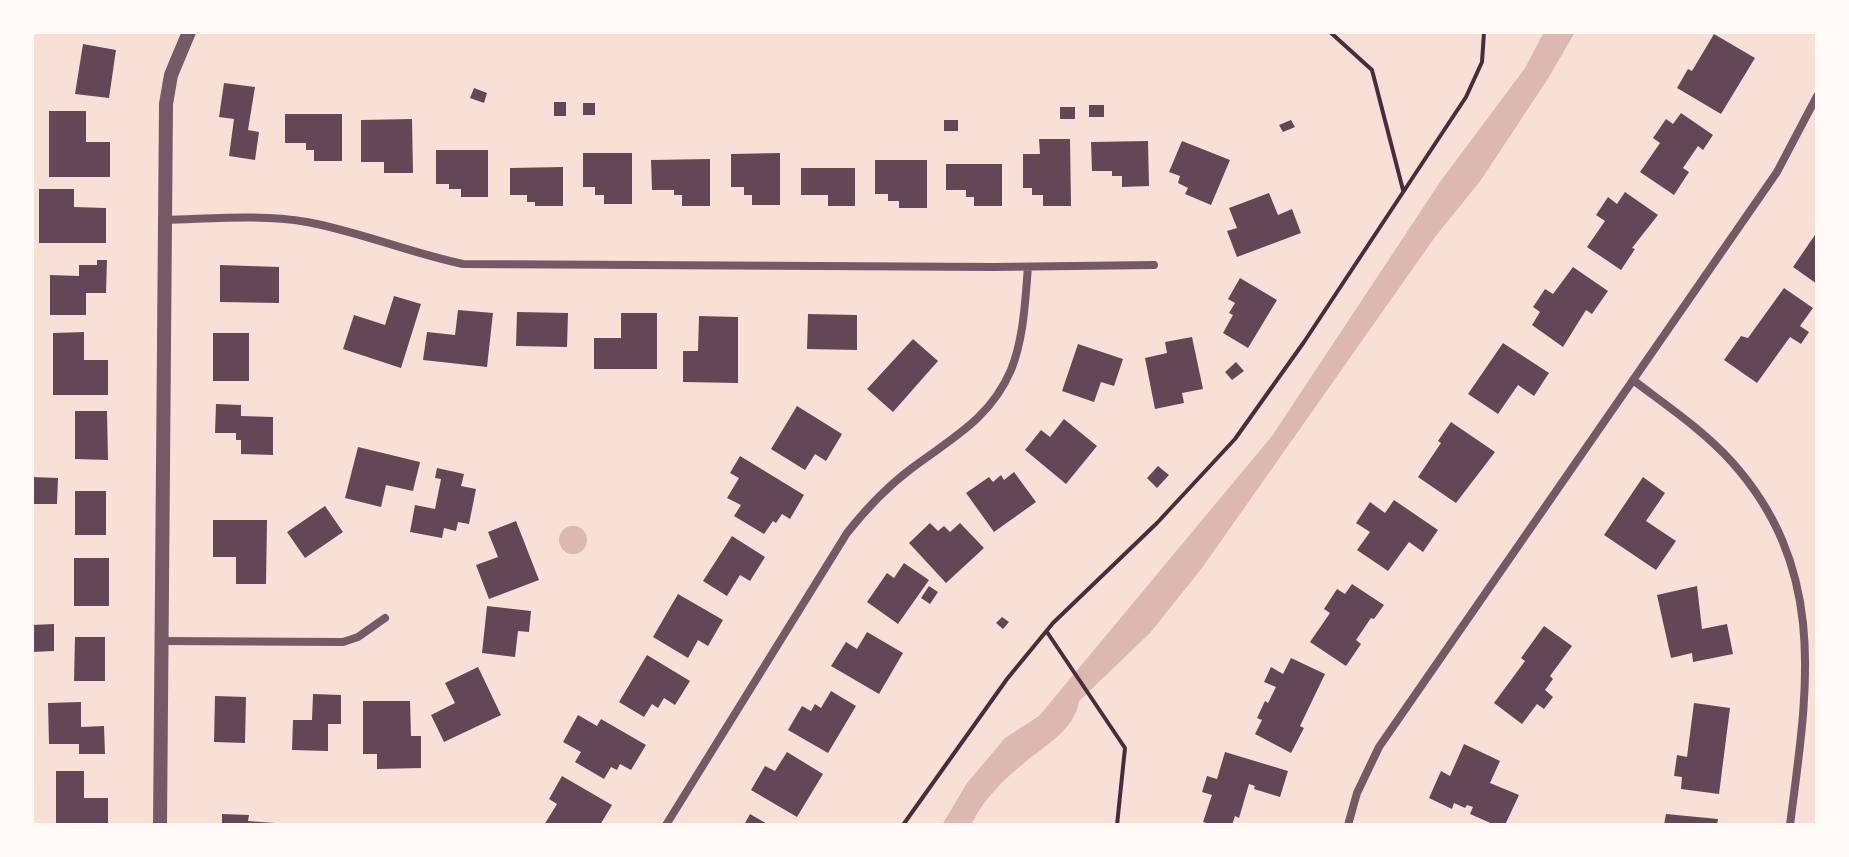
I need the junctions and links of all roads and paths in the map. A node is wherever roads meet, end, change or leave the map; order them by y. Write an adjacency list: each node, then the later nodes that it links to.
1 (189, 32): 6 (street)
2 (1330, 32): 5 (path)
3 (1484, 32): 5 (path)
4 (1817, 96): 9 (street)
5 (1403, 190): 11 (path)
6 (164, 220): 8 (street); 12 (street)
7 (1154, 265): 8 (street)
8 (1028, 267): 14 (street)
9 (1633, 380): 17 (street); 18 (street)
10 (385, 618): 12 (street)
11 (1046, 631): 15 (path); 16 (path)
12 (161, 641): 13 (street)
13 (160, 825)
14 (666, 825)
15 (903, 825)
16 (1117, 825)
17 (1348, 825)
18 (1790, 825)

